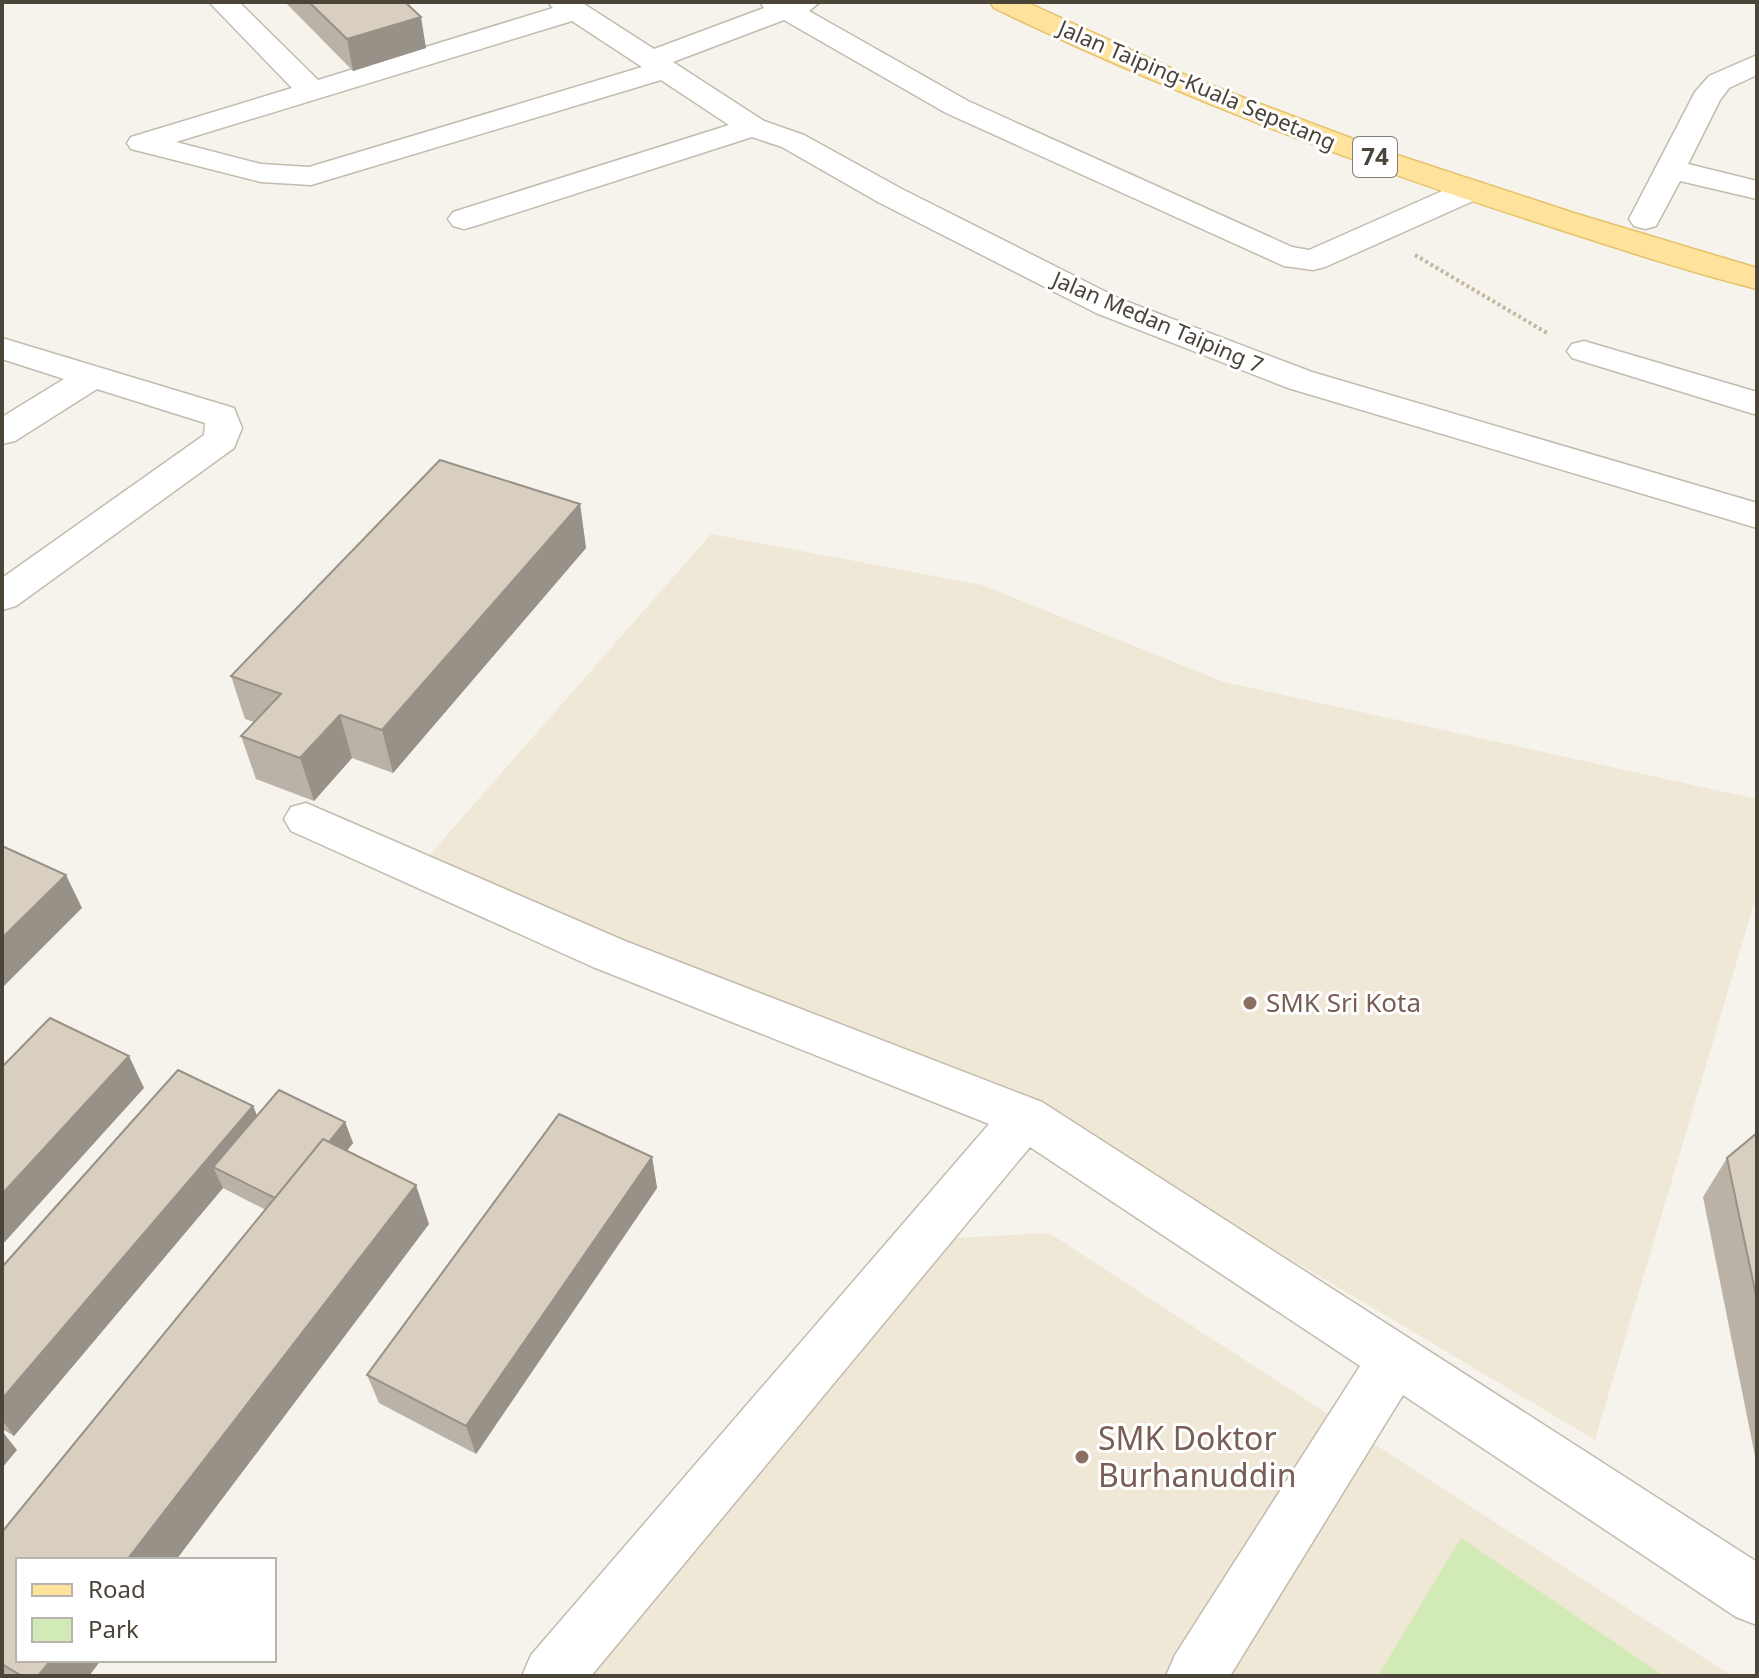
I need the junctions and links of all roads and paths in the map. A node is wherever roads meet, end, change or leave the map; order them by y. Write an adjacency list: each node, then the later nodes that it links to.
1 (223, 2): 10 (street)
2 (1004, 2): 14 (main road, Jalan Taiping-Kuala Sepetang / 74)
3 (1068, 2): 6 (main road, Jalan Taiping-Kuala Sepetang)
4 (789, 5): 8 (street); 17 (street)
5 (568, 6): 8 (street, Jalan Medan Taiping 7); 10 (street)
6 (1180, 52)
7 (1757, 64): 12 (street)
8 (657, 65): 10 (street); 11 (street, Jalan Medan Taiping 7)
9 (1222, 69): 16 (main road, Jalan Taiping-Kuala Sepetang / 74)
10 (311, 90)
11 (753, 127): 15 (street); 25 (street, Jalan Medan Taiping 7)
12 (1670, 169): 13 (street); 16 (street)
13 (1757, 190)
14 (1469, 191): 17 (street); 19 (main road, Jalan Taiping-Kuala Sepetang / 74)
15 (464, 219)
16 (1645, 219): 18 (main road, Jalan Taiping-Kuala Sepetang / 74)
17 (1378, 232): 21 (path)
18 (1757, 252)
19 (1757, 279)
20 (2, 348): 22 (street)
21 (1584, 351): 23 (street)
22 (94, 375): 24 (street); 26 (street)
23 (1757, 404)
24 (2, 433)
25 (1757, 516)
26 (2, 597)
27 (306, 819): 28 (street)
28 (1025, 1117): 29 (street); 31 (street)
29 (1395, 1359): 30 (street); 32 (street)
30 (1757, 1596)
31 (552, 1676)
32 (1196, 1676)

